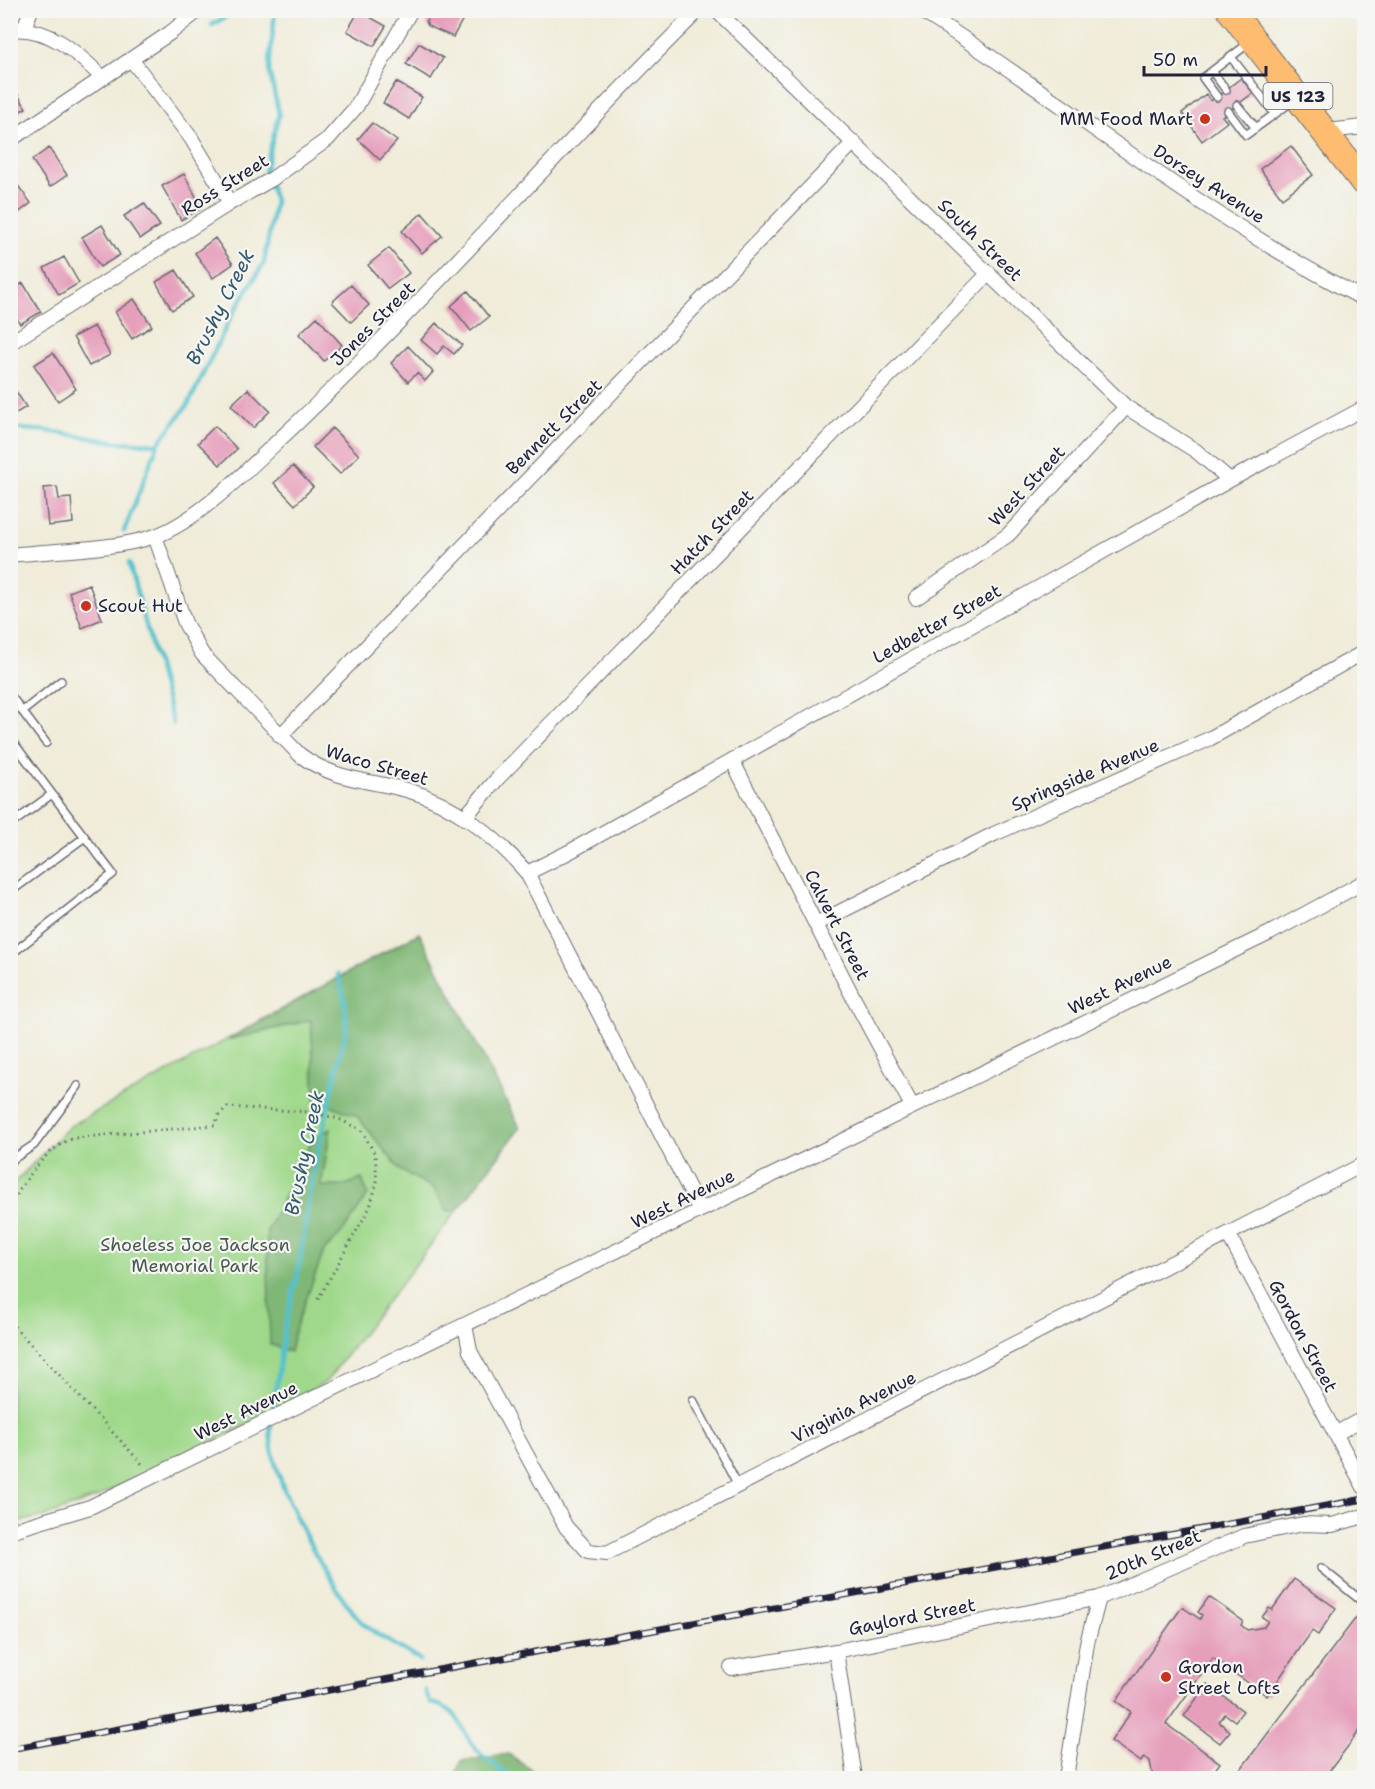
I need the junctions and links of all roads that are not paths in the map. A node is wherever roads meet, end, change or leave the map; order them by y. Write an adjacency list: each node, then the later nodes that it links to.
1 (31, 10): 8 (street)
2 (198, 10): 11 (street)
3 (411, 10): 26 (street, Ross Street)
4 (699, 10): 33 (street, Jones Street)
5 (716, 10): 24 (street, South Street)
6 (920, 10): 28 (street, Dorsey Avenue)
7 (1230, 10): 9 (highway, US 123)
8 (17, 29): 13 (street)
9 (1253, 40): 10 (lane); 15 (highway, US 123)
10 (1231, 57): 12 (lane); 19 (lane)
11 (131, 59): 13 (street); 26 (street)
12 (1212, 71): 14 (lane); 16 (lane)
13 (102, 77): 23 (street)
14 (1226, 90)
15 (1298, 96): 19 (lane); 22 (highway, US 123)
16 (1217, 97)
17 (1237, 105): 21 (lane)
18 (1228, 111): 21 (lane)
19 (1275, 114): 21 (lane)
20 (1365, 127): 22 (street)
21 (1256, 128)
22 (1327, 131): 25 (highway, US 123)
23 (10, 140)
24 (854, 142): 27 (street, South Street); 40 (street, Bennett Street)
25 (1365, 183)
26 (230, 203): 29 (street, Ross Street)
27 (989, 273): 30 (street, South Street); 45 (street, Hatch Street)
28 (1365, 299)
29 (10, 343)
30 (1126, 407): 32 (street, South Street); 35 (street, West Street)
31 (1365, 408): 32 (street, Ledbetter Street)
32 (1230, 480): 43 (street, Ledbetter Street)
33 (154, 536): 34 (street, Jones Street); 40 (street, Waco Street)
34 (10, 555)
35 (916, 598)
36 (1365, 652): 51 (street, Springside Avenue)
37 (61, 681): 39 (lane)
38 (10, 695): 39 (lane)
39 (23, 711): 42 (lane)
40 (280, 736): 45 (street, Waco Street)
41 (10, 738): 44 (lane)
42 (46, 743)
43 (732, 760): 48 (street, Ledbetter Street); 51 (street, Calvert Street)
44 (52, 794): 46 (lane); 47 (lane)
45 (464, 818): 48 (street, Waco Street)
46 (10, 825)
47 (85, 837): 50 (lane); 52 (lane)
48 (527, 873): 57 (street, Waco Street)
49 (1365, 882): 54 (street, West Avenue)
50 (10, 892)
51 (816, 924): 54 (street, Calvert Street)
52 (10, 955)
53 (78, 1086): 55 (lane)
54 (912, 1106): 57 (street, West Avenue)
55 (10, 1161)
56 (1365, 1164): 58 (street, Virginia Avenue)
57 (700, 1210): 59 (street, West Avenue)
58 (1228, 1234): 62 (street, Gordon Street); 63 (street, Virginia Avenue)
59 (465, 1325): 63 (street, Virginia Avenue); 66 (street, West Avenue)
60 (693, 1400): 63 (lane)
61 (1365, 1418): 62 (street)
62 (1335, 1434): 64 (street, Gordon Street)
63 (739, 1487)
64 (1365, 1487)
65 (1365, 1516): 68 (street, 20th Street)
66 (10, 1531)
67 (1321, 1568): 69 (lane)
68 (1099, 1598): 70 (street, Gaylord Street); 73 (street, 20th Street)
69 (1365, 1604)
70 (836, 1650): 71 (street, Gaylord Street); 72 (street)
71 (731, 1668)
72 (855, 1779)
73 (1065, 1779)

